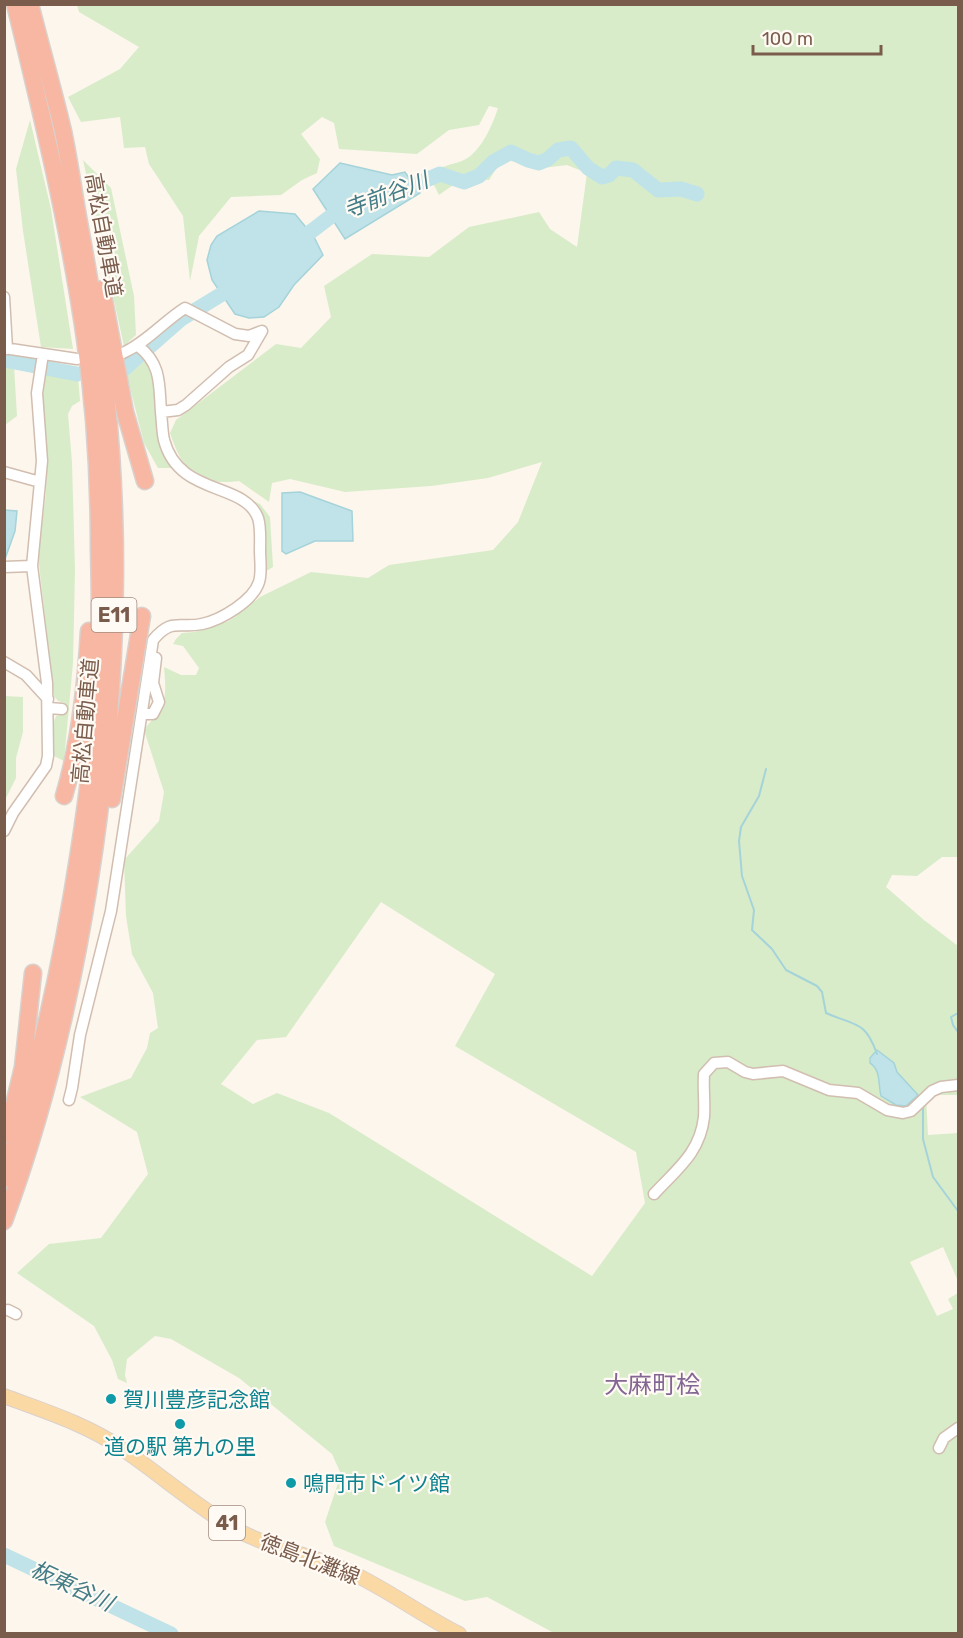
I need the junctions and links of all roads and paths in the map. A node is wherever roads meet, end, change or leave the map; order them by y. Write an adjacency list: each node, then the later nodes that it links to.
1 (15, 4): 14 (highway, 高松自動車道 / E11)
2 (30, 4): 3 (highway, 高松自動車道 / E11)
3 (63, 134): 12 (highway); 25 (highway, 高松自動車道 / E11)
4 (4, 297): 5 (street)
5 (6, 349): 9 (street)
6 (142, 349): 7 (street); 10 (street); 10 (street)
7 (123, 352)
8 (77, 359): 9 (street)
9 (41, 362): 13 (street)
10 (161, 412): 18 (street)
11 (4, 472): 13 (street)
12 (145, 481)
13 (40, 482): 15 (street)
14 (99, 518): 23 (highway); 30 (highway, 高松自動車道 / E11)
15 (32, 566): 16 (street); 20 (street)
16 (4, 567)
17 (142, 616): 25 (highway)
18 (158, 634): 22 (street); 28 (street)
19 (4, 662): 20 (street)
20 (48, 704): 21 (street); 24 (street)
21 (62, 709)
22 (145, 714)
23 (64, 796)
24 (4, 831)
25 (83, 923): 32 (highway, 高松自動車道 / E11)
26 (33, 973): 29 (highway)
27 (958, 1085): 31 (street)
28 (69, 1100)
29 (4, 1143)
30 (4, 1179)
31 (654, 1194)
32 (4, 1221)
33 (4, 1396): 36 (main road, 徳島北灘線 / 41)
34 (958, 1428): 35 (street)
35 (939, 1448)
36 (459, 1634)

